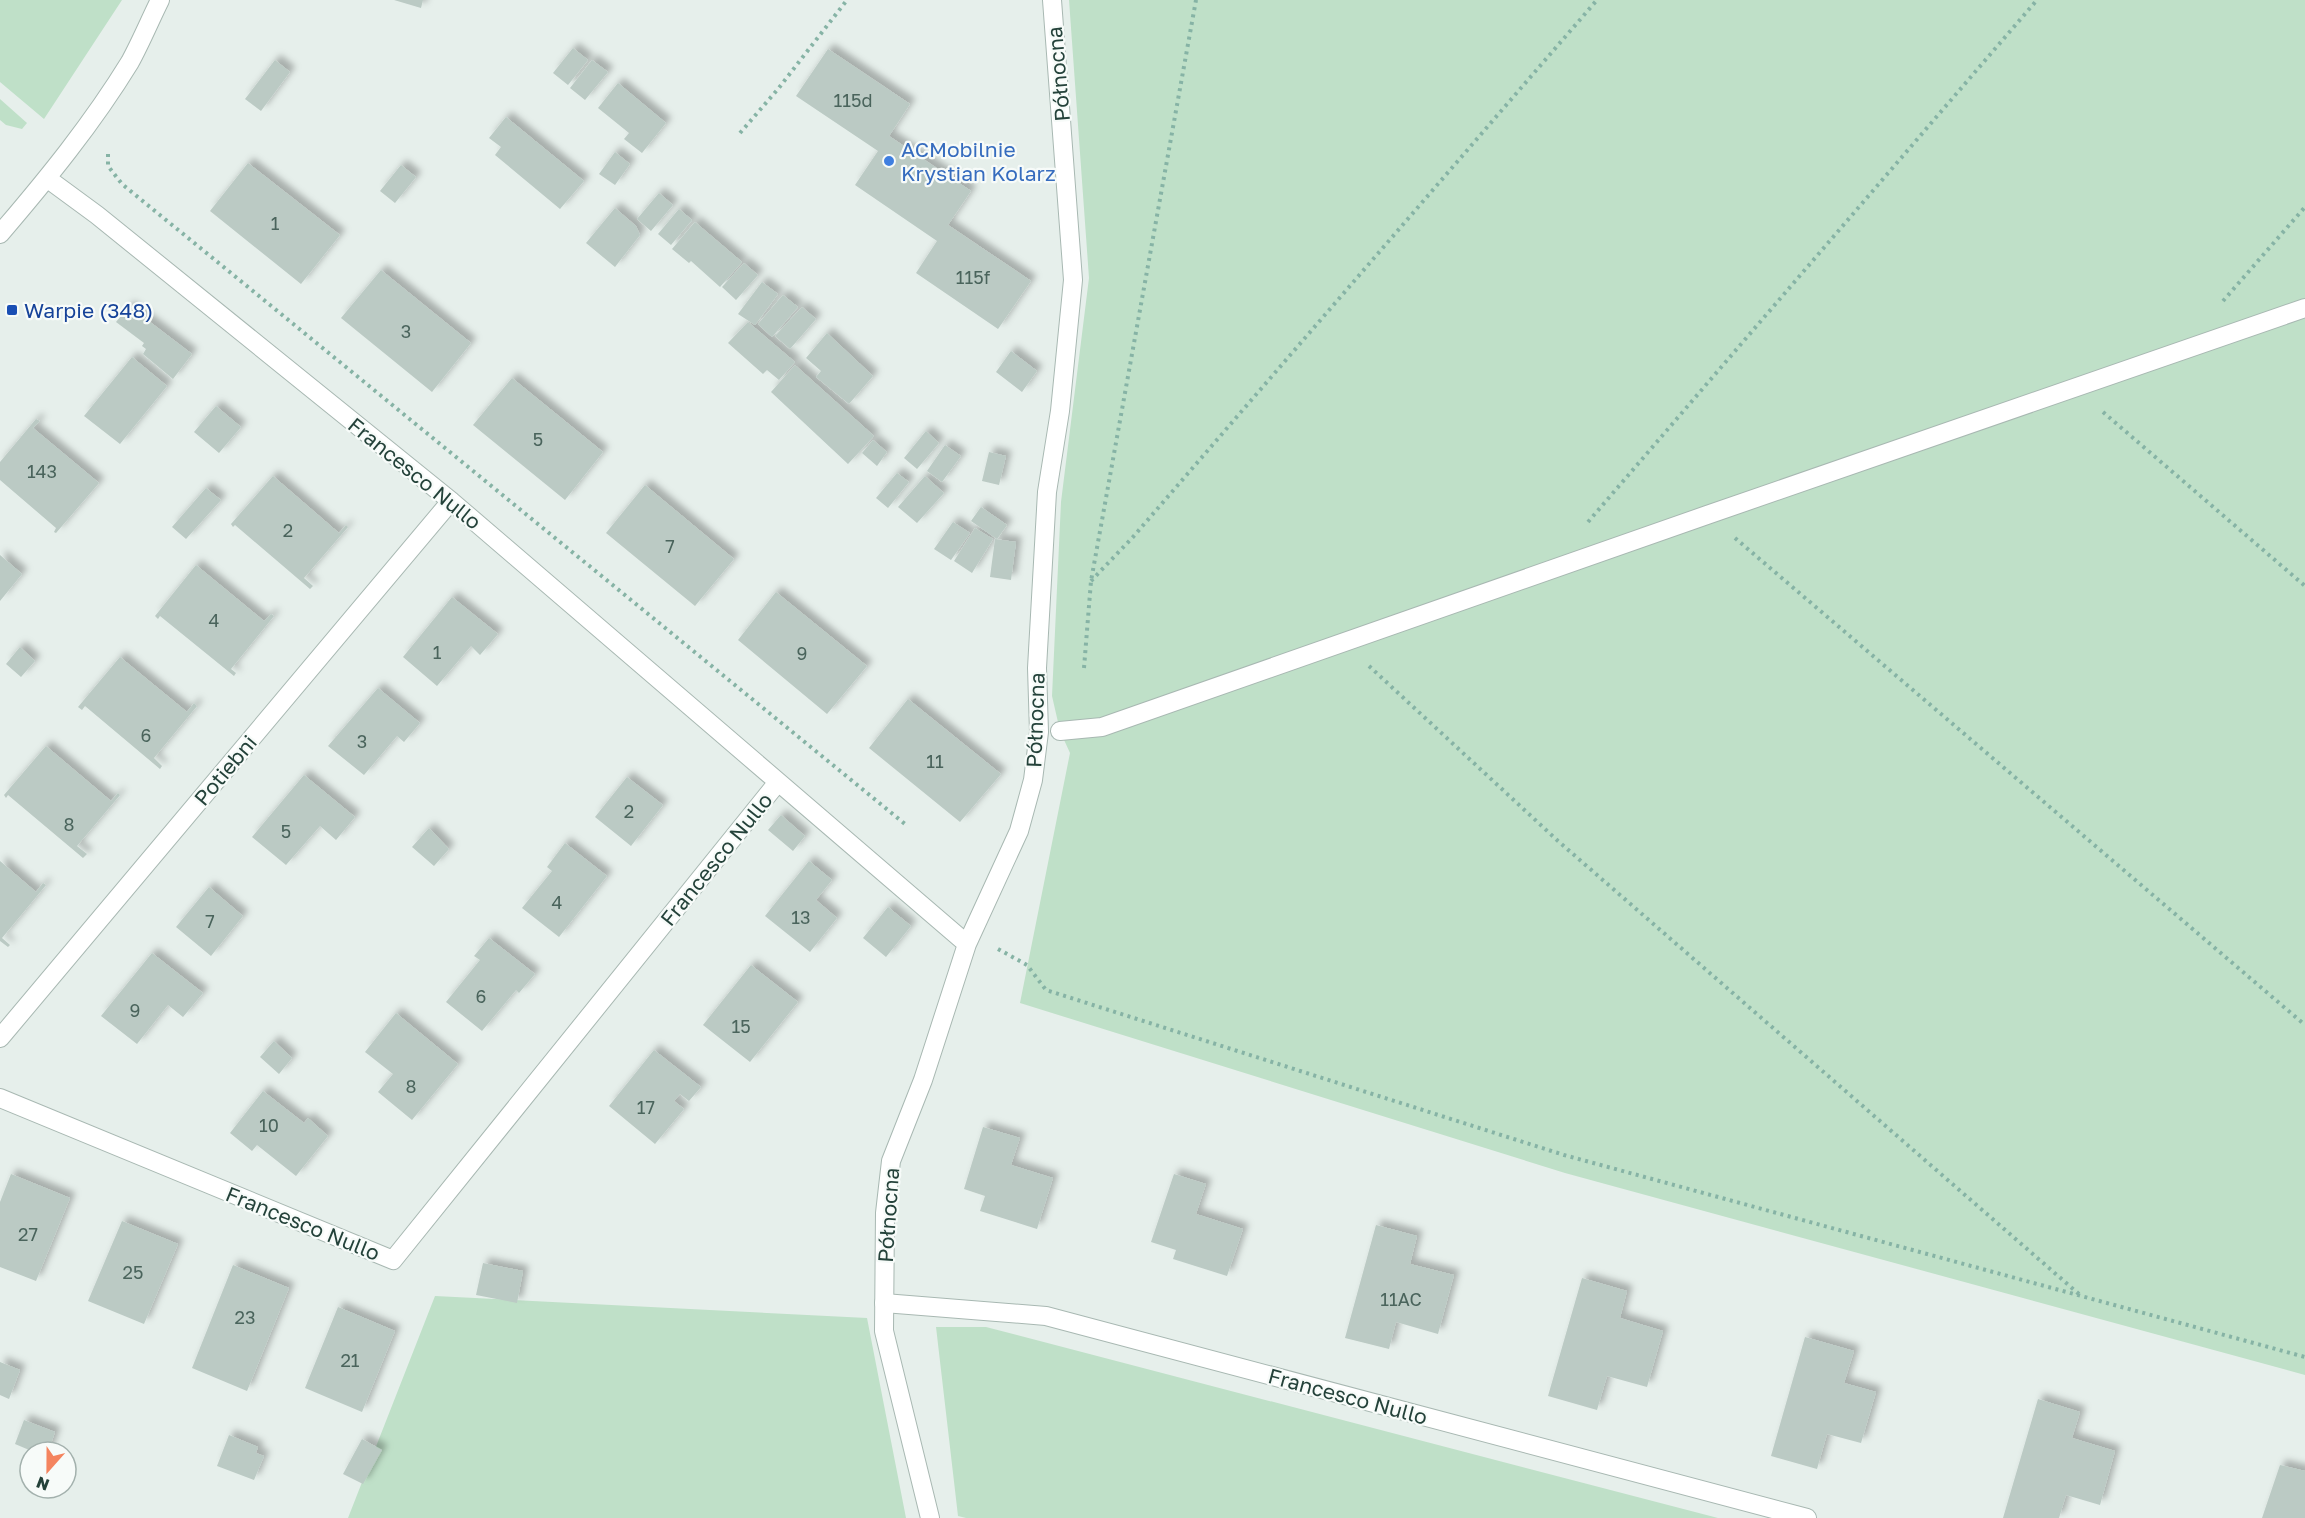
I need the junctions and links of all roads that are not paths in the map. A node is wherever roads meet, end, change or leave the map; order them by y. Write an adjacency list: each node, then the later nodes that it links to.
1 (160, 0): 3 (street)
2 (1052, 0): 9 (street, Północna)
3 (48, 179): 4 (street); 6 (street, Francesco Nullo)
4 (0, 234)
5 (2305, 308): 7 (street)
6 (451, 501): 8 (street, Francesco Nullo); 10 (street, Potiebni)
7 (1060, 731)
8 (778, 782): 9 (street); 11 (street, Francesco Nullo)
9 (967, 944): 12 (street, Północna)
10 (0, 1038)
11 (0, 1098)
12 (884, 1303): 13 (street, Północna); 14 (street, Francesco Nullo)
13 (930, 1518)
14 (1807, 1518)

